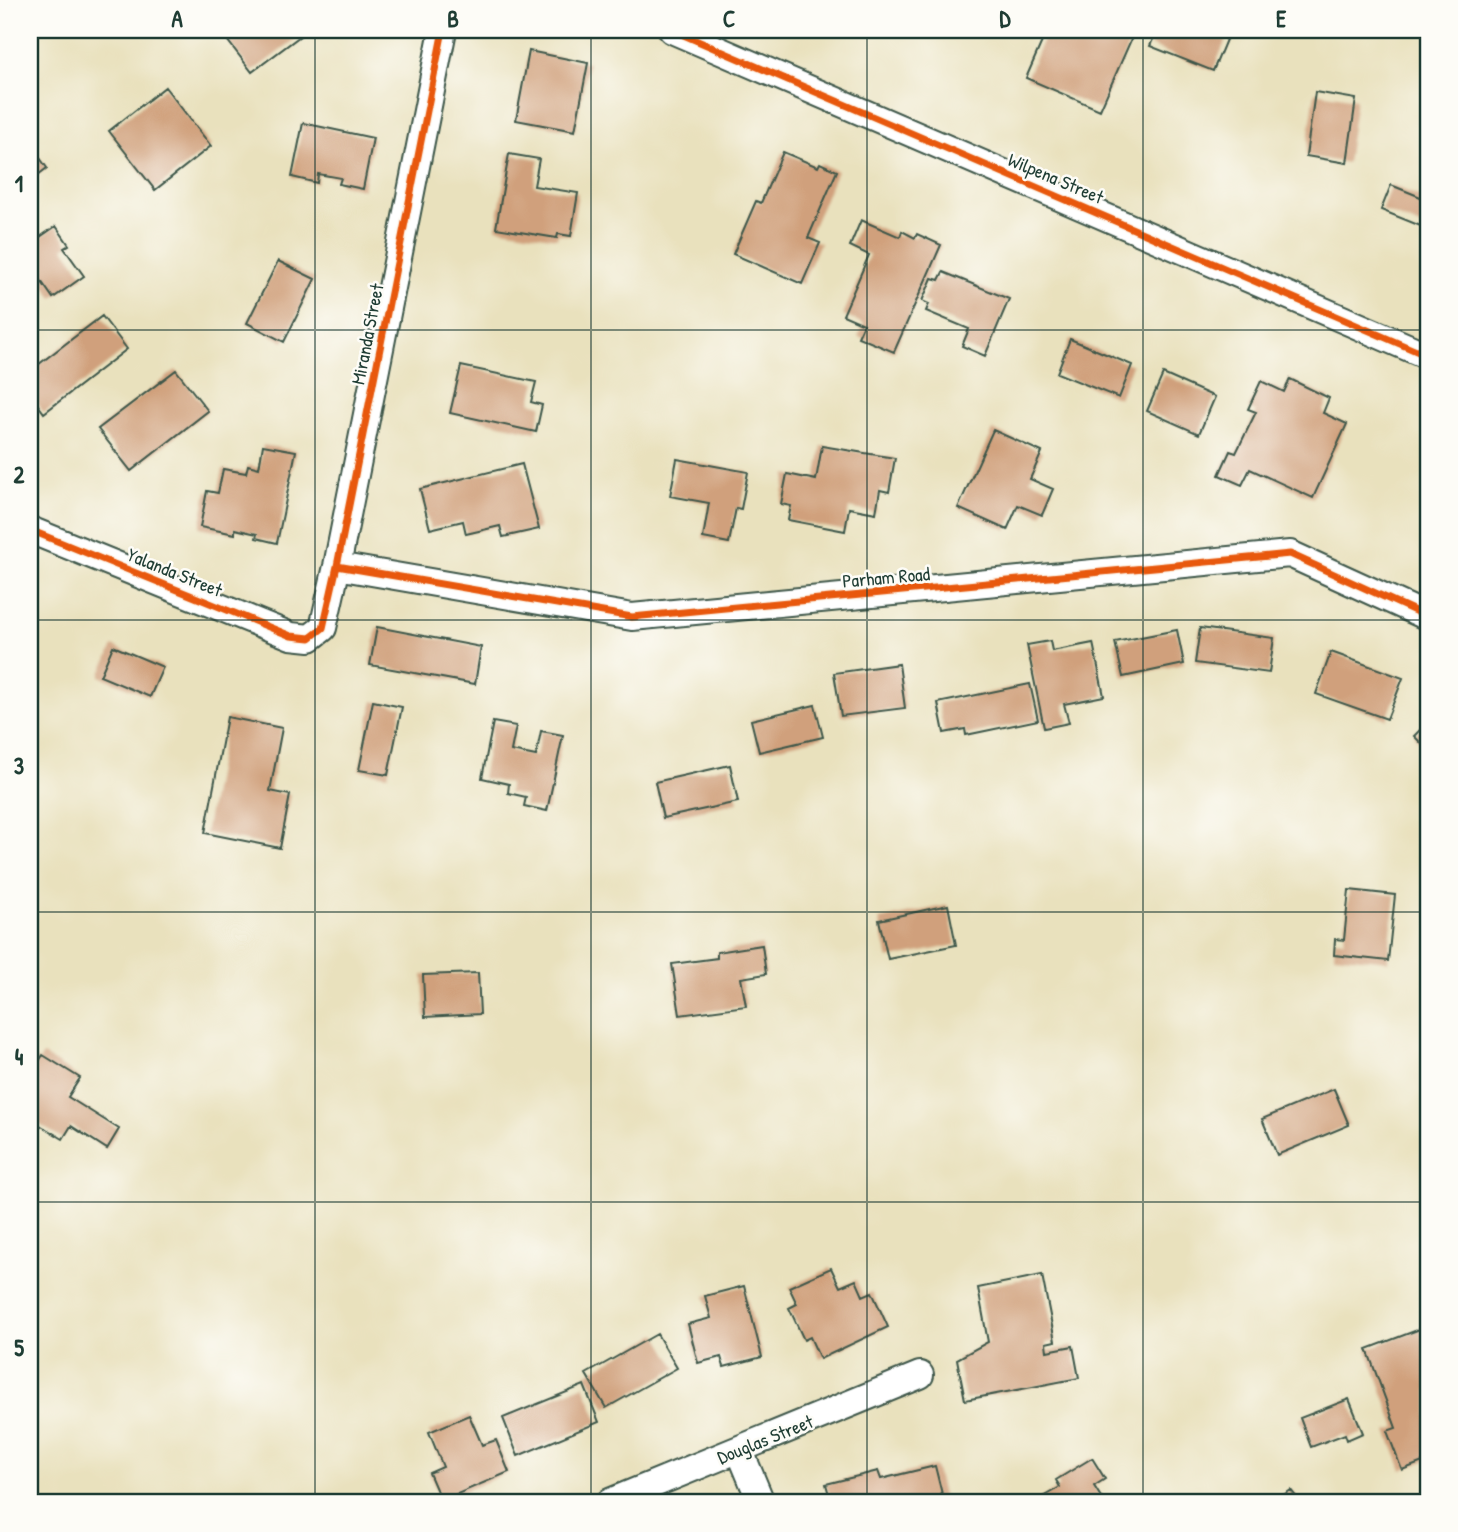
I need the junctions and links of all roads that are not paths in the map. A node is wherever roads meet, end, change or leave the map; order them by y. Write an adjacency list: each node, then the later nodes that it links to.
1 (443, 30): 5 (street, Miranda Street)
2 (672, 30): 3 (street, Wilpena Street)
3 (1428, 356)
4 (30, 530): 7 (street, Yalanda Street)
5 (337, 566): 6 (street, Parham Road); 7 (street, Miranda Street)
6 (1428, 617)
7 (310, 638)
8 (920, 1375): 9 (street, Douglas Street)
9 (739, 1449): 10 (street, Douglas Street); 11 (street)
10 (610, 1502)
11 (761, 1502)

